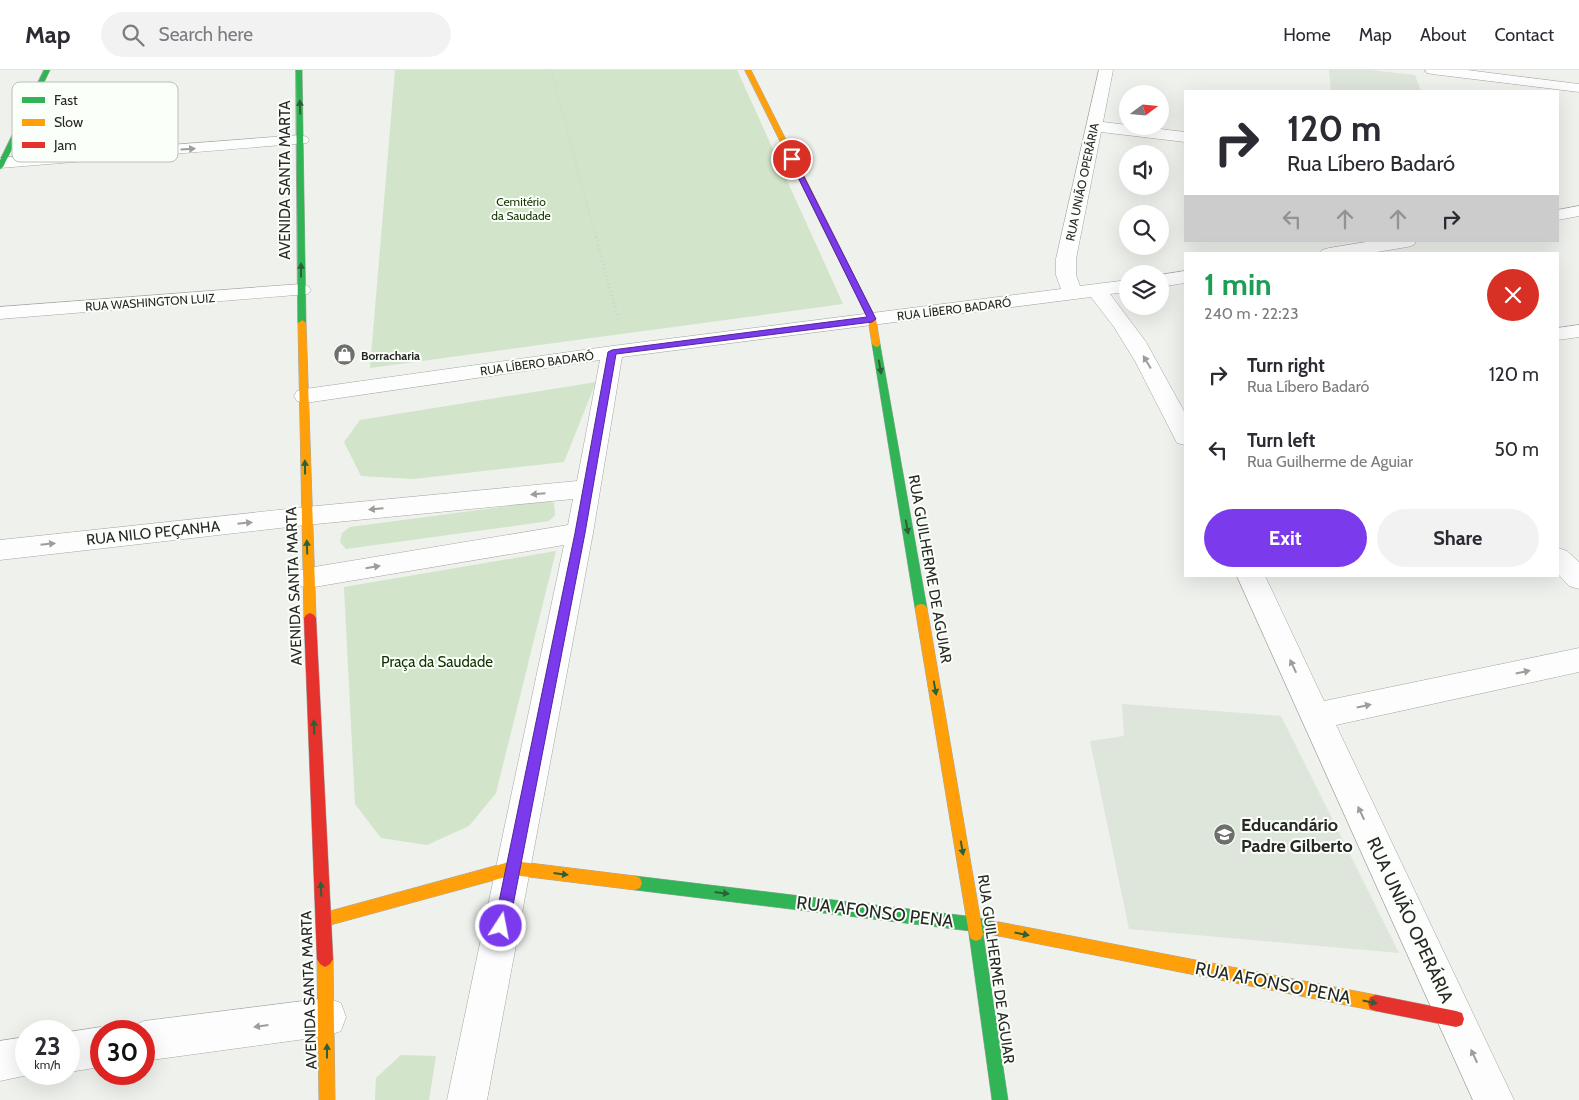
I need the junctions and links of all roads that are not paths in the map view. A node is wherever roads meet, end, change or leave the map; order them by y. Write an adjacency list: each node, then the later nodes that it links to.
1 (47, 70): 6 (street)
2 (298, 70): 10 (street, AVENIDA SANTA MARTA, one-way to 2)
3 (748, 70): 26 (street, RUA GUILHERME DE AGUIAR)
4 (1106, 70): 8 (street, RUA UNIÃO OPERÁRIA)
5 (1432, 70): 7 (street)
6 (41, 82)
7 (1579, 88)
8 (1093, 126): 9 (street); 24 (street, RUA UNIÃO OPERÁRIA)
9 (1184, 137)
10 (301, 140): 12 (street, one-way to 10); 22 (street, AVENIDA SANTA MARTA, one-way to 10)
11 (12, 142): 14 (street)
12 (178, 150)
13 (26, 162): 14 (street, one-way to 13)
14 (1, 164)
15 (1579, 211): 16 (street)
16 (1559, 215)
17 (1401, 242): 18 (street)
18 (1341, 252)
19 (1184, 277): 20 (street)
20 (1169, 280)
21 (1119, 287): 23 (street, RUA LÍBERO BADARÓ)
22 (301, 290): 25 (street, RUA WASHINGTON LUIZ); 32 (street, AVENIDA SANTA MARTA)
23 (1097, 291): 24 (street, RUA LÍBERO BADARÓ); 31 (street, one-way to 23)
24 (1073, 294): 26 (street, RUA LÍBERO BADARÓ)
25 (0, 313)
26 (872, 319): 29 (street, RUA LÍBERO BADARÓ); 46 (street, RUA GUILHERME DE AGUIAR, one-way to 46)
27 (1579, 331): 28 (street)
28 (1559, 334)
29 (612, 352): 32 (street, RUA LÍBERO BADARÓ); 34 (street)
30 (1184, 383): 31 (street)
31 (1161, 386): 33 (street)
32 (304, 396): 35 (street, AVENIDA SANTA MARTA, one-way to 32)
33 (1184, 435)
34 (586, 489): 35 (street, RUA NILO PEÇANHA, one-way to 35); 36 (street)
35 (306, 516): 37 (street, RUA NILO PEÇANHA, one-way to 35); 40 (street, AVENIDA SANTA MARTA, one-way to 35)
36 (580, 533): 40 (street, one-way to 36); 44 (street)
37 (0, 550)
38 (1559, 559): 41 (street)
39 (1251, 577): 43 (street, RUA UNIÃO OPERÁRIA, one-way to 39)
40 (308, 578): 45 (street, AVENIDA SANTA MARTA, one-way to 40)
41 (1579, 579)
42 (1579, 660): 43 (street, one-way to 42)
43 (1316, 716): 48 (street, RUA UNIÃO OPERÁRIA, one-way to 43)
44 (513, 868): 45 (street, RUA AFONSO PENA); 46 (street, RUA AFONSO PENA, one-way to 46); 53 (street)
45 (323, 920): 47 (street, AVENIDA SANTA MARTA)
46 (975, 924): 48 (street, RUA AFONSO PENA, one-way to 48); 54 (street, RUA GUILHERME DE AGUIAR)
47 (327, 1017): 49 (street, one-way to 49); 52 (street, AVENIDA SANTA MARTA, one-way to 47)
48 (1456, 1019): 55 (street, RUA UNIÃO OPERÁRIA, one-way to 48)
49 (155, 1040)
50 (15, 1059): 51 (street)
51 (0, 1061)
52 (327, 1100)
53 (467, 1100)
54 (1000, 1100)
55 (1494, 1100)

